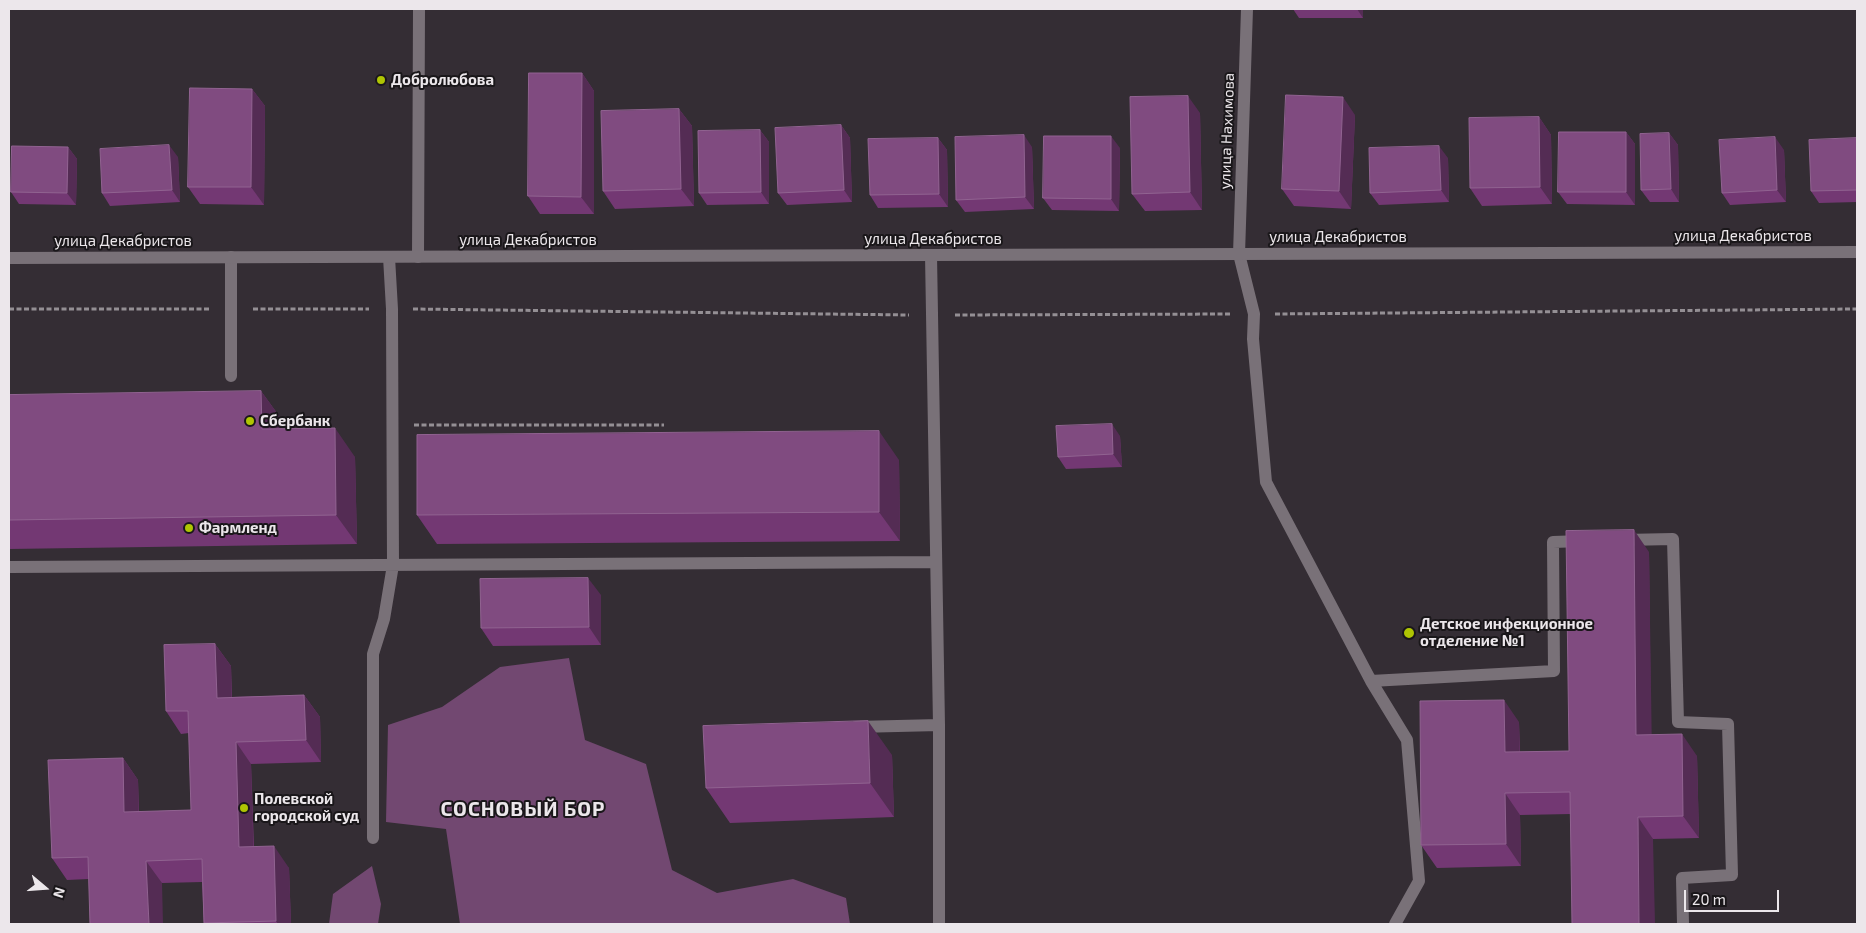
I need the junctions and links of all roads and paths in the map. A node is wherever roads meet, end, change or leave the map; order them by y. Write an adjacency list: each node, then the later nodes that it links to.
1 (419, 9): 6 (street)
2 (1247, 9): 4 (street, улица Нахимова)
3 (1857, 252): 4 (street, улица Декабристов)
4 (1239, 254): 5 (street, улица Декабристов); 18 (street, улица Нахимова)
5 (931, 255): 6 (street, улица Декабристов); 15 (street)
6 (418, 256): 8 (street, улица Декабристов)
7 (231, 257): 8 (street, улица Декабристов); 9 (street, улица Декабристов); 10 (street)
8 (389, 257): 11 (street)
9 (9, 258)
10 (232, 376)
11 (392, 425): 12 (path); 16 (street)
12 (664, 425)
13 (1613, 540): 24 (street)
14 (1593, 541): 18 (street)
15 (936, 562): 16 (street); 19 (street)
16 (393, 566): 17 (street); 21 (street)
17 (9, 567)
18 (1371, 681): 23 (street, улица Нахимова)
19 (939, 725): 20 (street); 22 (street)
20 (841, 727)
21 (373, 838)
22 (939, 924)
23 (1395, 924)
24 (1683, 924)

